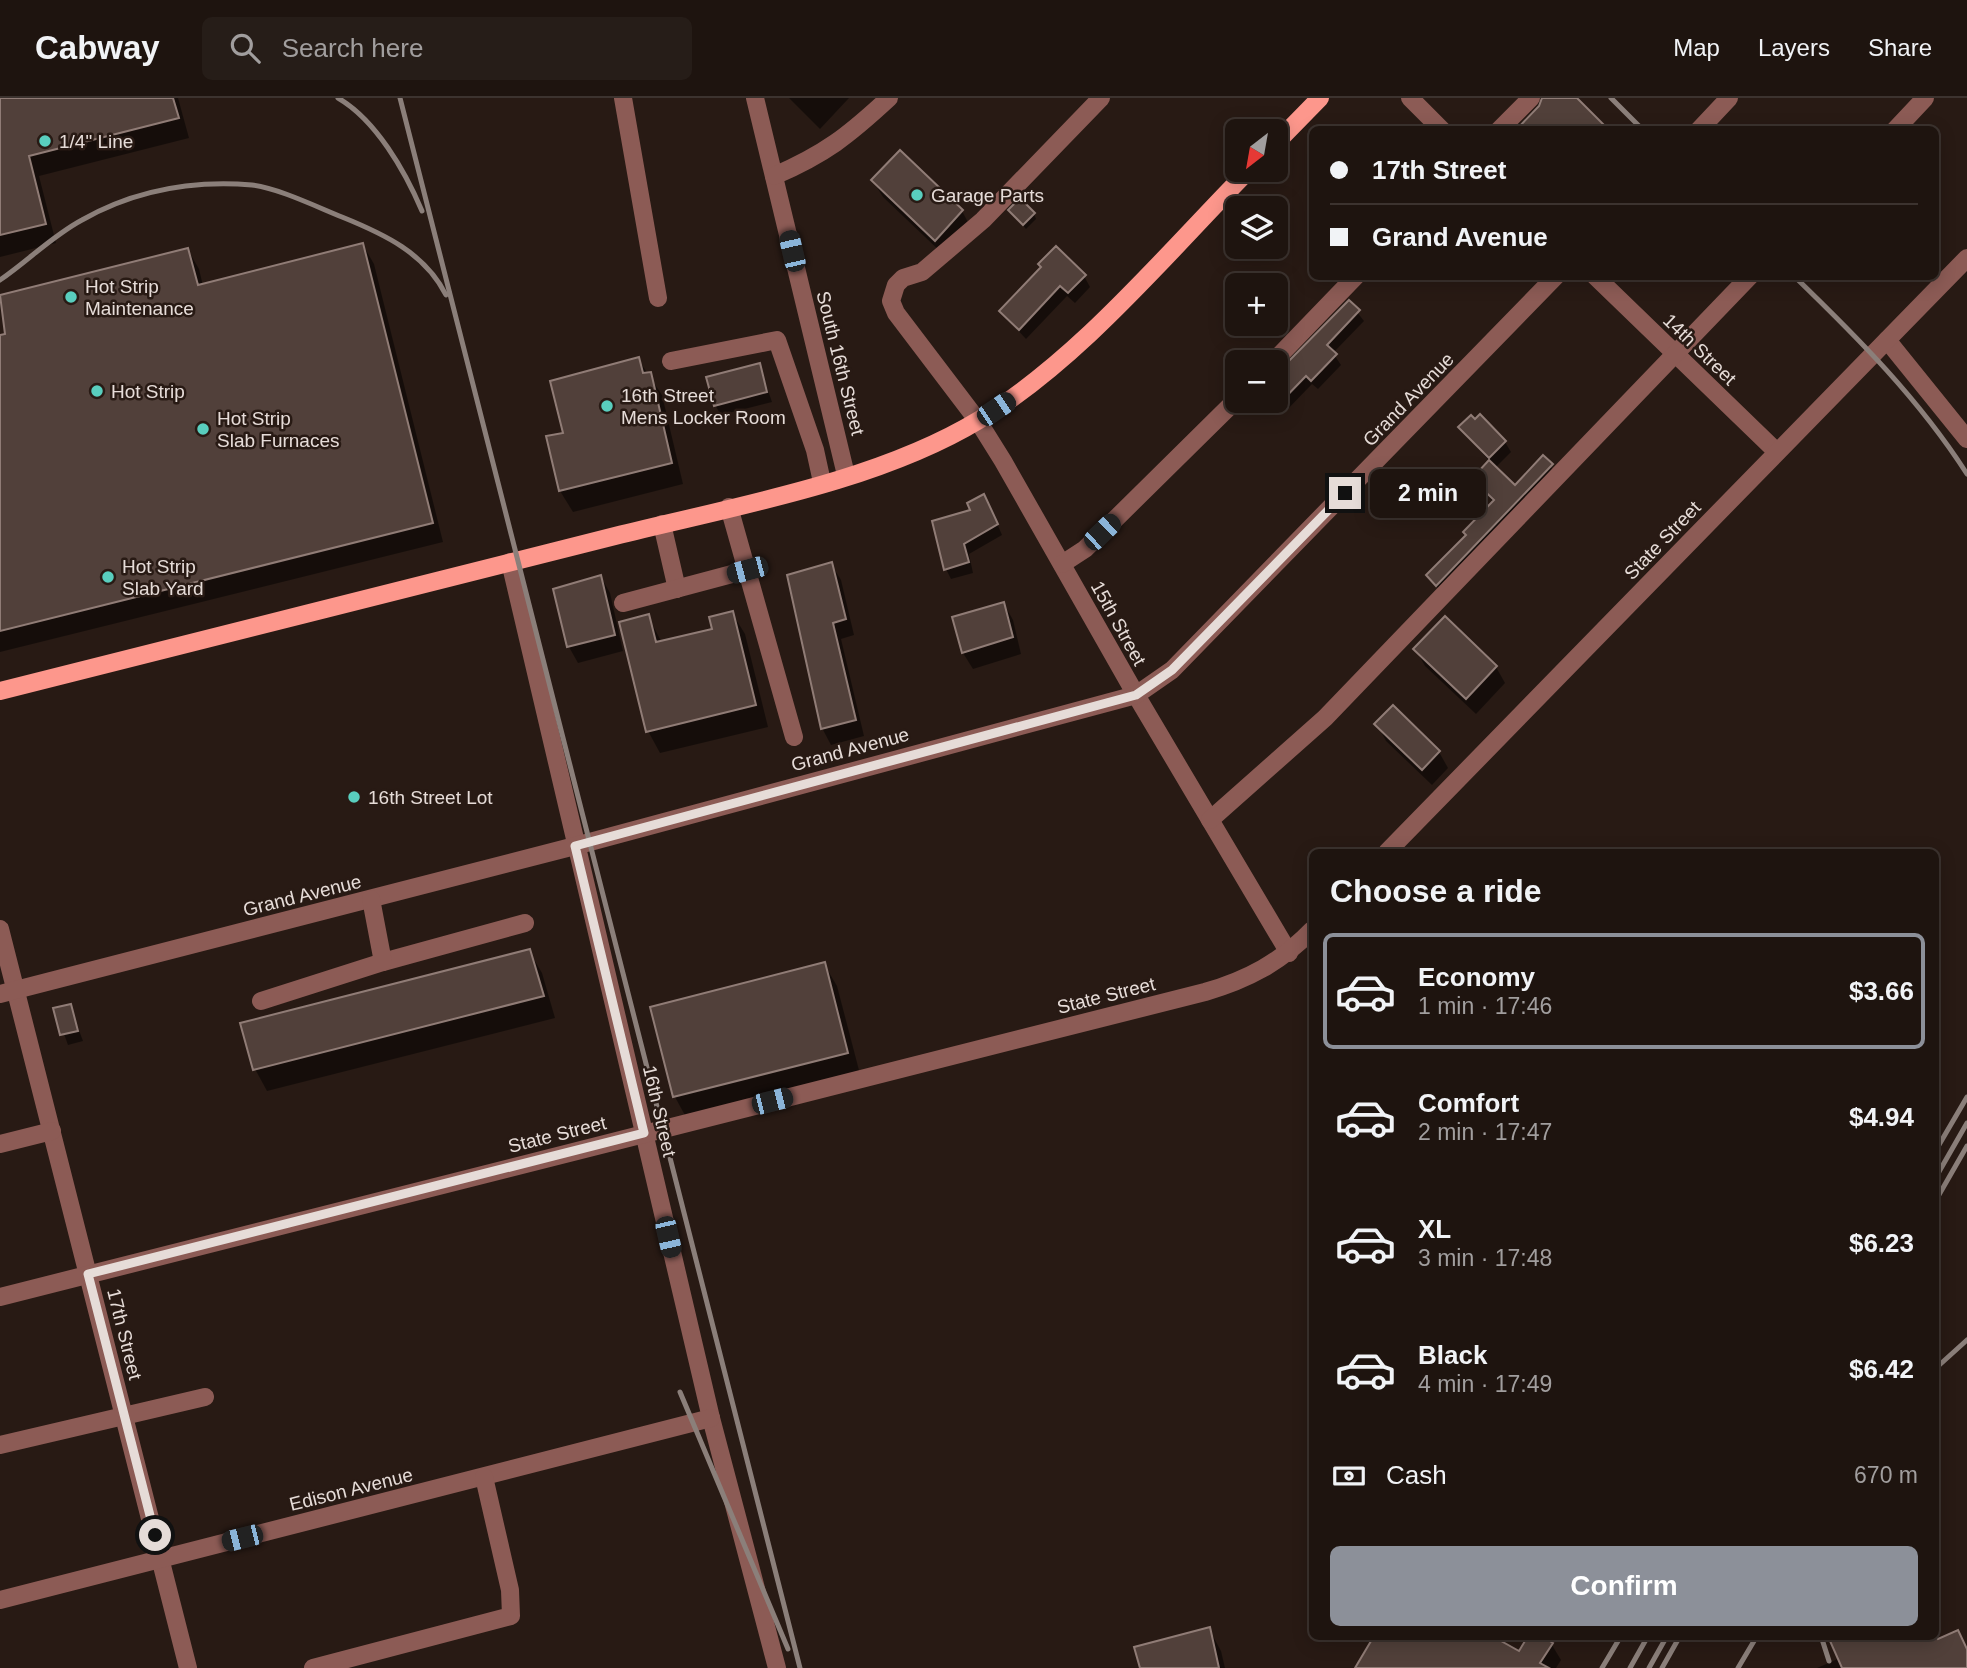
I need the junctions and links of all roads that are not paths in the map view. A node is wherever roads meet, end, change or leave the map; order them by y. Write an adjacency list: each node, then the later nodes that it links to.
1 (623, 98): 22 (street)
2 (755, 98): 15 (street, South 16th Street)
3 (889, 98): 15 (street)
4 (1101, 98): 28 (street, 15th Street)
5 (1320, 98): 14 (main road)
6 (1410, 98): 10 (street)
7 (1531, 98): 11 (street)
8 (1730, 98): 12 (street)
9 (1925, 98): 13 (street)
10 (1438, 126)
11 (1503, 126)
12 (1703, 126)
13 (1899, 126)
14 (1288, 131)
15 (774, 176): 31 (street, South 16th Street)
16 (1237, 182): 28 (main road)
17 (1967, 258): 23 (street, State Street)
18 (1352, 280): 24 (street)
19 (1552, 280): 41 (street, Grand Avenue)
20 (1599, 280): 25 (street, 14th Street)
21 (1746, 280): 25 (street)
22 (658, 298)
23 (1887, 341): 29 (street); 30 (street, State Street)
24 (1285, 350)
25 (1675, 355): 30 (street, 14th Street); 43 (street)
26 (671, 362): 32 (street)
27 (1225, 411): 36 (street)
28 (978, 421): 31 (main road); 36 (street, 15th Street)
29 (1967, 439)
30 (1777, 452): 45 (street, State Street)
31 (846, 475): 32 (main road)
32 (822, 482): 33 (main road)
33 (729, 507): 34 (main road); 37 (street)
34 (662, 524): 35 (main road); 38 (street)
35 (510, 562): 40 (main road); 44 (street, 16th Street)
36 (1062, 564): 41 (street, 15th Street)
37 (747, 570): 38 (street); 42 (street)
38 (677, 589): 39 (street)
39 (623, 603)
40 (0, 691)
41 (1136, 695): 43 (street, 15th Street); 44 (street, Grand Avenue)
42 (794, 737)
43 (1210, 820): 50 (street, 15th Street)
44 (575, 846): 46 (street, Grand Avenue); 55 (street, 16th Street)
45 (1393, 849)
46 (371, 899): 51 (street); 52 (street, Grand Avenue)
47 (525, 923): 51 (street)
48 (0, 929): 52 (street, 17th Street)
49 (1309, 933): 50 (street, State Street)
50 (1289, 953): 55 (street, State Street)
51 (383, 962): 53 (street)
52 (8, 992): 54 (street, 17th Street)
53 (261, 1001)
54 (52, 1131): 56 (street); 57 (street, 17th Street)
55 (644, 1133): 57 (street, State Street); 61 (street, 16th Street)
56 (0, 1144)
57 (88, 1274): 58 (street, State Street); 60 (street, 17th Street)
58 (0, 1297)
59 (205, 1397): 60 (street)
60 (124, 1414): 62 (street); 64 (street, 17th Street)
61 (711, 1418): 63 (street, Edison Avenue); 68 (street, 16th Street)
62 (0, 1445)
63 (484, 1477): 64 (street, Edison Avenue); 67 (street)
64 (161, 1559): 65 (street, Edison Avenue); 66 (street, 17th Street)
65 (0, 1600)
66 (188, 1668)
67 (313, 1668)
68 (777, 1668)

